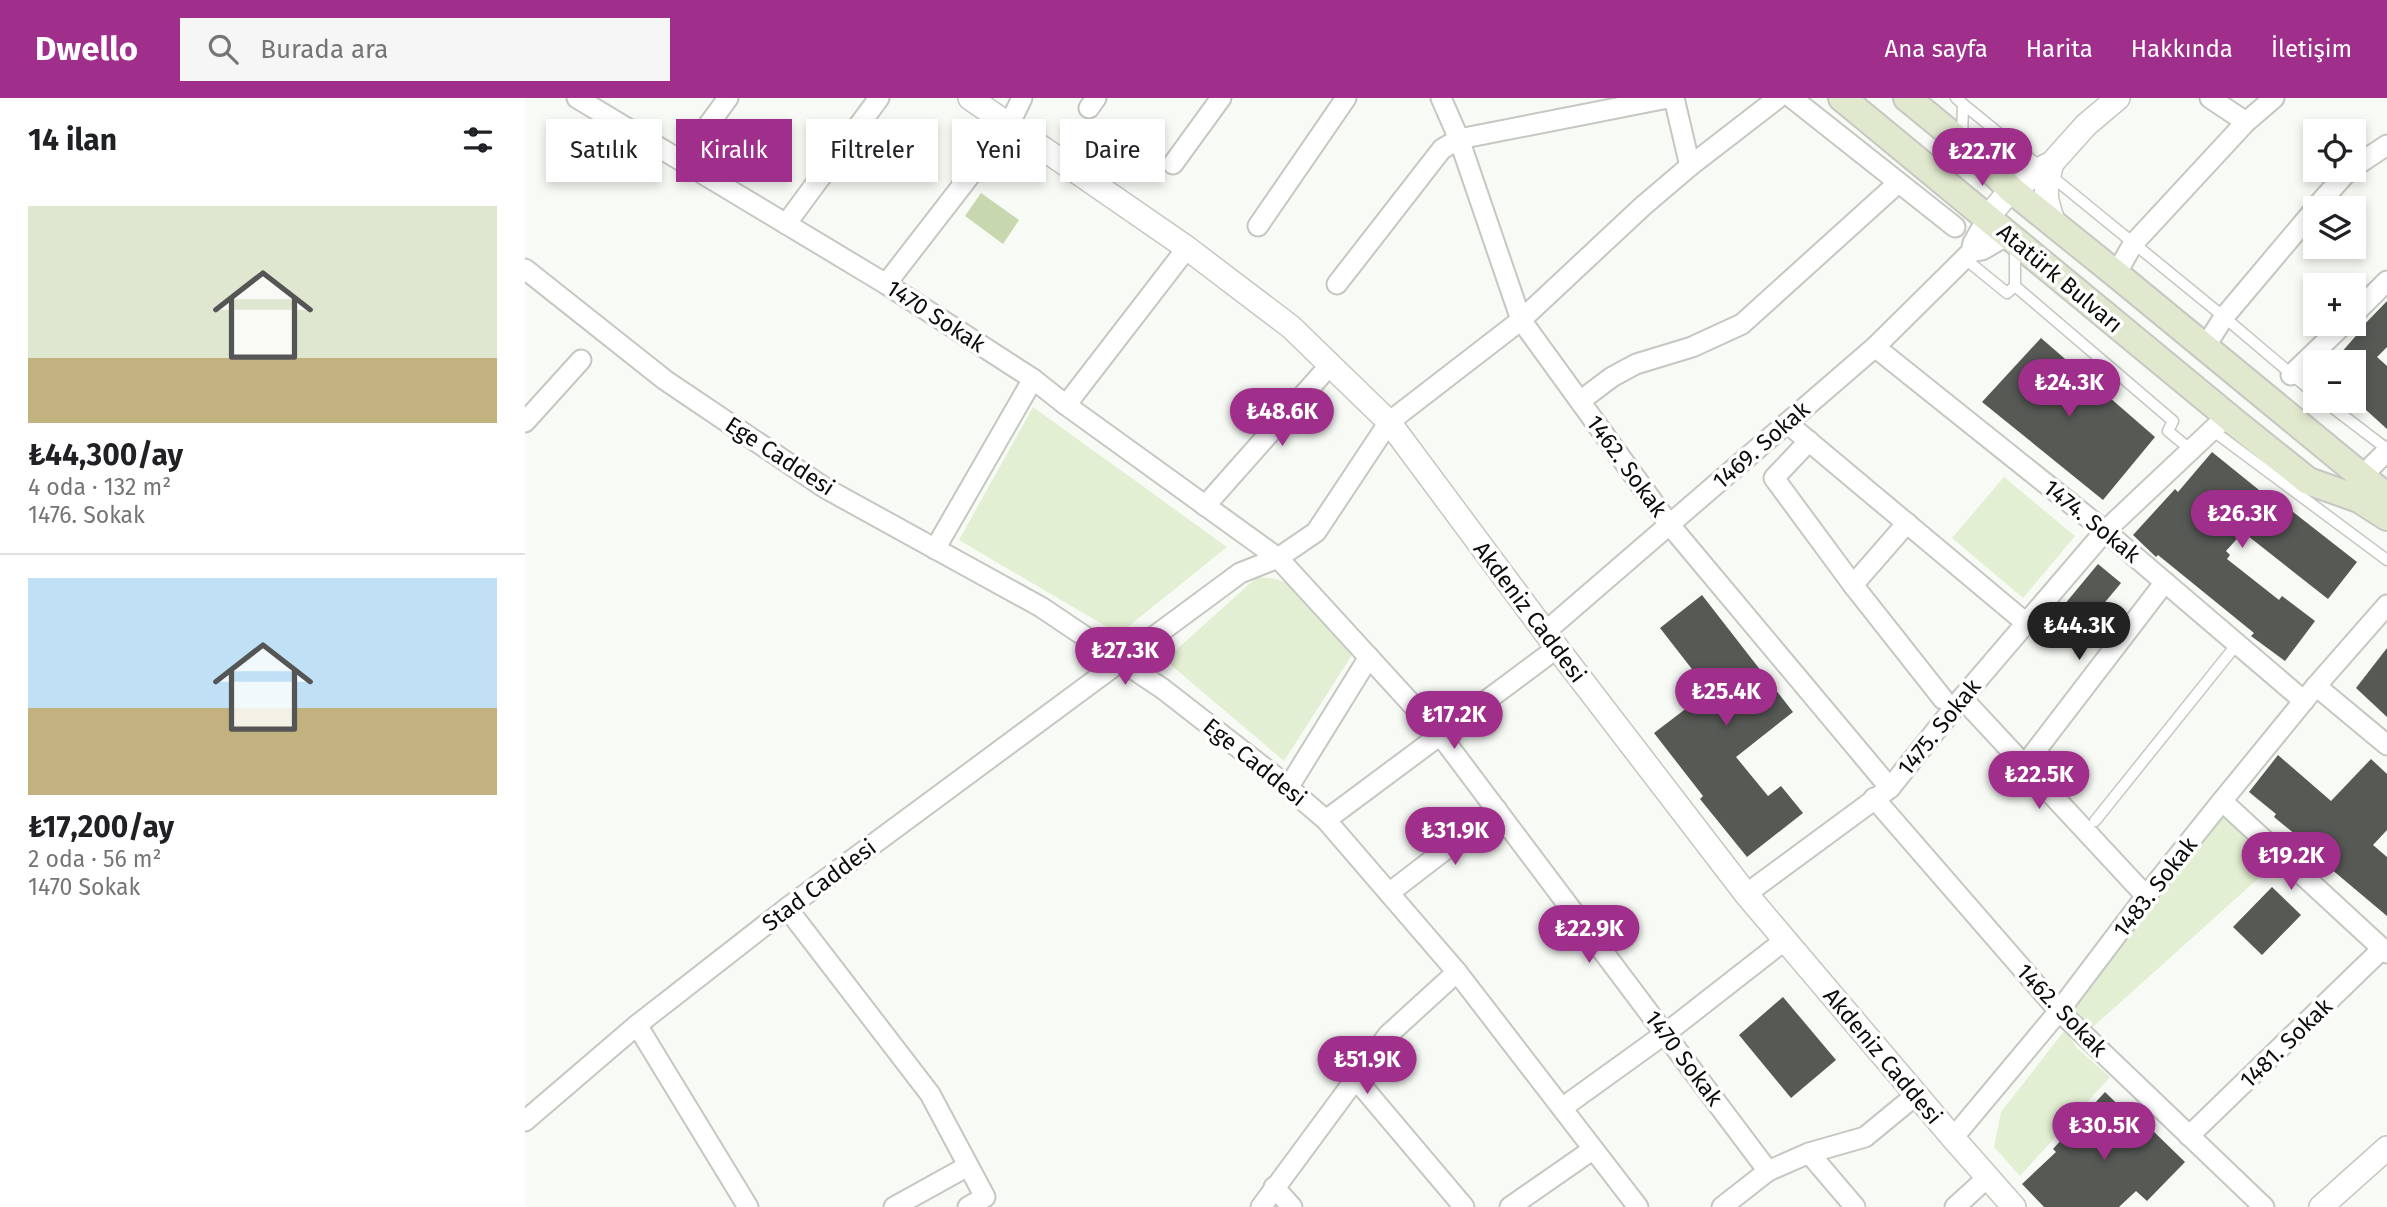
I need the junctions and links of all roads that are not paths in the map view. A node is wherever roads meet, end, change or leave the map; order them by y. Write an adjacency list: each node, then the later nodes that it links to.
1 (728, 98): 19 (street)
2 (879, 98): 40 (street)
3 (970, 98): 20 (street, Akdeniz Caddesi)
4 (1023, 98): 21 (street)
5 (1221, 98): 29 (street)
6 (1346, 98): 41 (street)
7 (1441, 98): 23 (street, 1462. Sokak)
8 (1668, 98): 23 (street)
9 (1674, 98): 30 (street)
10 (1779, 98): 30 (street)
11 (1792, 98): 35 (street)
12 (1842, 98): 38 (main road, Atatürk Bulvarı)
13 (1906, 98): 24 (main road, Atatürk Bulvarı)
14 (2118, 98): 31 (street)
15 (2210, 98): 22 (street)
16 (2274, 98): 22 (street)
17 (581, 99): 27 (street, 1470 Sokak)
18 (1959, 101): 24 (lane); 31 (lane)
19 (713, 119)
20 (1000, 119)
21 (1012, 119)
22 (2245, 122): 45 (street)
23 (1459, 138): 52 (street); 56 (street, 1462. Sokak)
24 (1962, 143): 36 (main road, Atatürk Bulvarı)
25 (2387, 145): 28 (street)
26 (1046, 151): 46 (street, Akdeniz Caddesi)
27 (676, 157)
28 (2366, 159)
29 (1173, 164)
30 (1690, 166): 56 (street)
31 (2048, 169): 36 (street); 42 (street); 45 (lane)
32 (717, 182): 40 (street, 1470 Sokak)
33 (965, 182): 51 (street)
34 (2338, 182): 37 (street)
35 (1898, 183): 43 (street); 65 (street)
36 (2013, 191): 38 (street); 42 (main road, Atatürk Bulvarı)
37 (2326, 196)
38 (1988, 217): 44 (main road, Atatürk Bulvarı); 47 (street, 1469. Sokak)
39 (2303, 222): 55 (street)
40 (786, 224): 51 (street, 1470 Sokak)
41 (1258, 226)
42 (2055, 226): 49 (main road, Atatürk Bulvarı)
43 (1955, 227)
44 (2011, 238): 47 (street, 1469. Sokak); 53 (lane); 71 (main road, Atatürk Bulvarı)
45 (2133, 244): 49 (street); 55 (lane)
46 (1187, 248): 61 (street, Akdeniz Caddesi); 66 (street)
47 (1968, 255): 53 (lane); 58 (street, 1469. Sokak)
48 (525, 270): 82 (street, Ege Caddesi)
49 (2116, 274): 59 (main road, Atatürk Bulvarı)
50 (2387, 281): 54 (street)
51 (886, 284): 63 (street, 1470 Sokak)
52 (1337, 284)
53 (2007, 293): 73 (lane)
54 (2366, 302)
55 (2224, 317): 59 (street); 62 (lane)
56 (1521, 320): 65 (street, 1462. Sokak); 69 (street)
57 (2332, 336): 62 (street)
58 (1875, 347): 70 (street, 1469. Sokak); 81 (street, 1474. Sokak)
59 (2204, 347): 75 (main road, Atatürk Bulvarı)
60 (581, 360): 68 (street)
61 (1330, 365): 69 (street, Akdeniz Caddesi); 77 (street)
62 (2291, 375): 64 (lane)
63 (1033, 379): 66 (street, 1470 Sokak); 82 (street)
64 (2303, 384)
65 (1580, 401): 80 (street, 1462. Sokak)
66 (1066, 405): 77 (street, 1470 Sokak)
67 (2339, 413): 74 (lane)
68 (525, 422)
69 (1389, 422): 83 (street); 89 (street, Akdeniz Caddesi)
70 (1787, 423): 72 (street); 80 (street, 1469. Sokak)
71 (2219, 423): 73 (street, 1475. Sokak); 78 (main road, Atatürk Bulvarı); 84 (lane)
72 (1809, 441): 79 (street); 86 (street)
73 (2191, 450): 81 (street, 1475. Sokak)
74 (2387, 450): 75 (street)
75 (2362, 476): 76 (main road, Atatürk Bulvarı)
76 (2387, 497)
77 (1205, 506): 83 (street, 1470 Sokak)
78 (2387, 517)
79 (1907, 523): 86 (street); 88 (street)
80 (1669, 524): 89 (street, 1469. Sokak); 99 (street, 1462. Sokak)
81 (2105, 531): 85 (street, 1474. Sokak); 88 (street, 1475. Sokak)
82 (935, 549): 92 (street, Ege Caddesi)
83 (1279, 558): 91 (street, 1470 Sokak); 92 (street, Stad Caddesi)
84 (2387, 559)
85 (2165, 582): 90 (street, 1474. Sokak); 97 (street)
86 (1853, 585): 94 (street)
87 (2387, 605): 93 (street, 1483. Sokak)
88 (2027, 622): 94 (street, 1475. Sokak)
89 (1551, 640): 95 (street, 1469. Sokak); 105 (street, Akdeniz Caddesi)
90 (2237, 644): 93 (street, 1474. Sokak); 103 (lane)
91 (1369, 657): 95 (street, 1470 Sokak); 98 (street)
92 (1122, 661): 98 (street, Ege Caddesi); 107 (street, Stad Caddesi)
93 (2310, 693): 96 (street, 1474. Sokak); 100 (street, 1483. Sokak)
94 (1952, 699): 97 (street); 99 (street, 1475. Sokak)
95 (1441, 736): 101 (street, 1470 Sokak); 102 (street, 1469. Sokak)
96 (2387, 745)
97 (2024, 766): 106 (street)
98 (1288, 788): 102 (street, Ege Caddesi)
99 (1882, 793): 105 (street, 1475. Sokak); 111 (street, 1462. Sokak)
100 (2222, 802): 106 (street, 1483. Sokak); 109 (street)
101 (1497, 810): 104 (street); 113 (street, 1470 Sokak)
102 (1326, 820): 104 (street, Ege Caddesi)
103 (2095, 821)
104 (1389, 893): 110 (street, Ege Caddesi)
105 (1746, 894): 108 (street, Akdeniz Caddesi)
106 (2146, 896): 111 (street, 1483. Sokak)
107 (787, 908): 112 (street, Stad Caddesi); 123 (street)
108 (1785, 940): 113 (street); 115 (street, Akdeniz Caddesi)
109 (2385, 951): 118 (street, 1481. Sokak)
110 (1457, 972): 114 (street); 116 (street, Ege Caddesi)
111 (2059, 1012): 118 (street, 1462. Sokak); 119 (street, 1483. Sokak)
112 (637, 1026): 117 (street, Stad Caddesi); 127 (street)
113 (1666, 1033): 116 (street); 124 (street, 1470 Sokak)
114 (1355, 1077): 126 (street); 132 (street)
115 (1916, 1095): 119 (street, Akdeniz Caddesi); 122 (street)
116 (1562, 1108): 121 (street, Ege Caddesi)
117 (525, 1121)
118 (2189, 1136): 139 (street, 1462. Sokak)
119 (1953, 1138): 125 (street, Akdeniz Caddesi)
120 (2387, 1149): 140 (street)
121 (1592, 1150): 133 (street); 134 (street, Ege Caddesi)
122 (1809, 1153): 124 (street); 136 (street)
123 (968, 1166): 128 (street); 129 (street)
124 (1768, 1171): 135 (street)
125 (1988, 1177): 137 (street); 138 (street, Akdeniz Caddesi)
126 (1275, 1186): 130 (street); 131 (street)
127 (748, 1207)
128 (894, 1207)
129 (968, 1207)
130 (1261, 1207)
131 (1292, 1207)
132 (1464, 1207)
133 (1510, 1207)
134 (1638, 1207)
135 (1722, 1207)
136 (1855, 1207)
137 (1955, 1207)
138 (2014, 1207)
139 (2263, 1207)
140 (2321, 1207)

